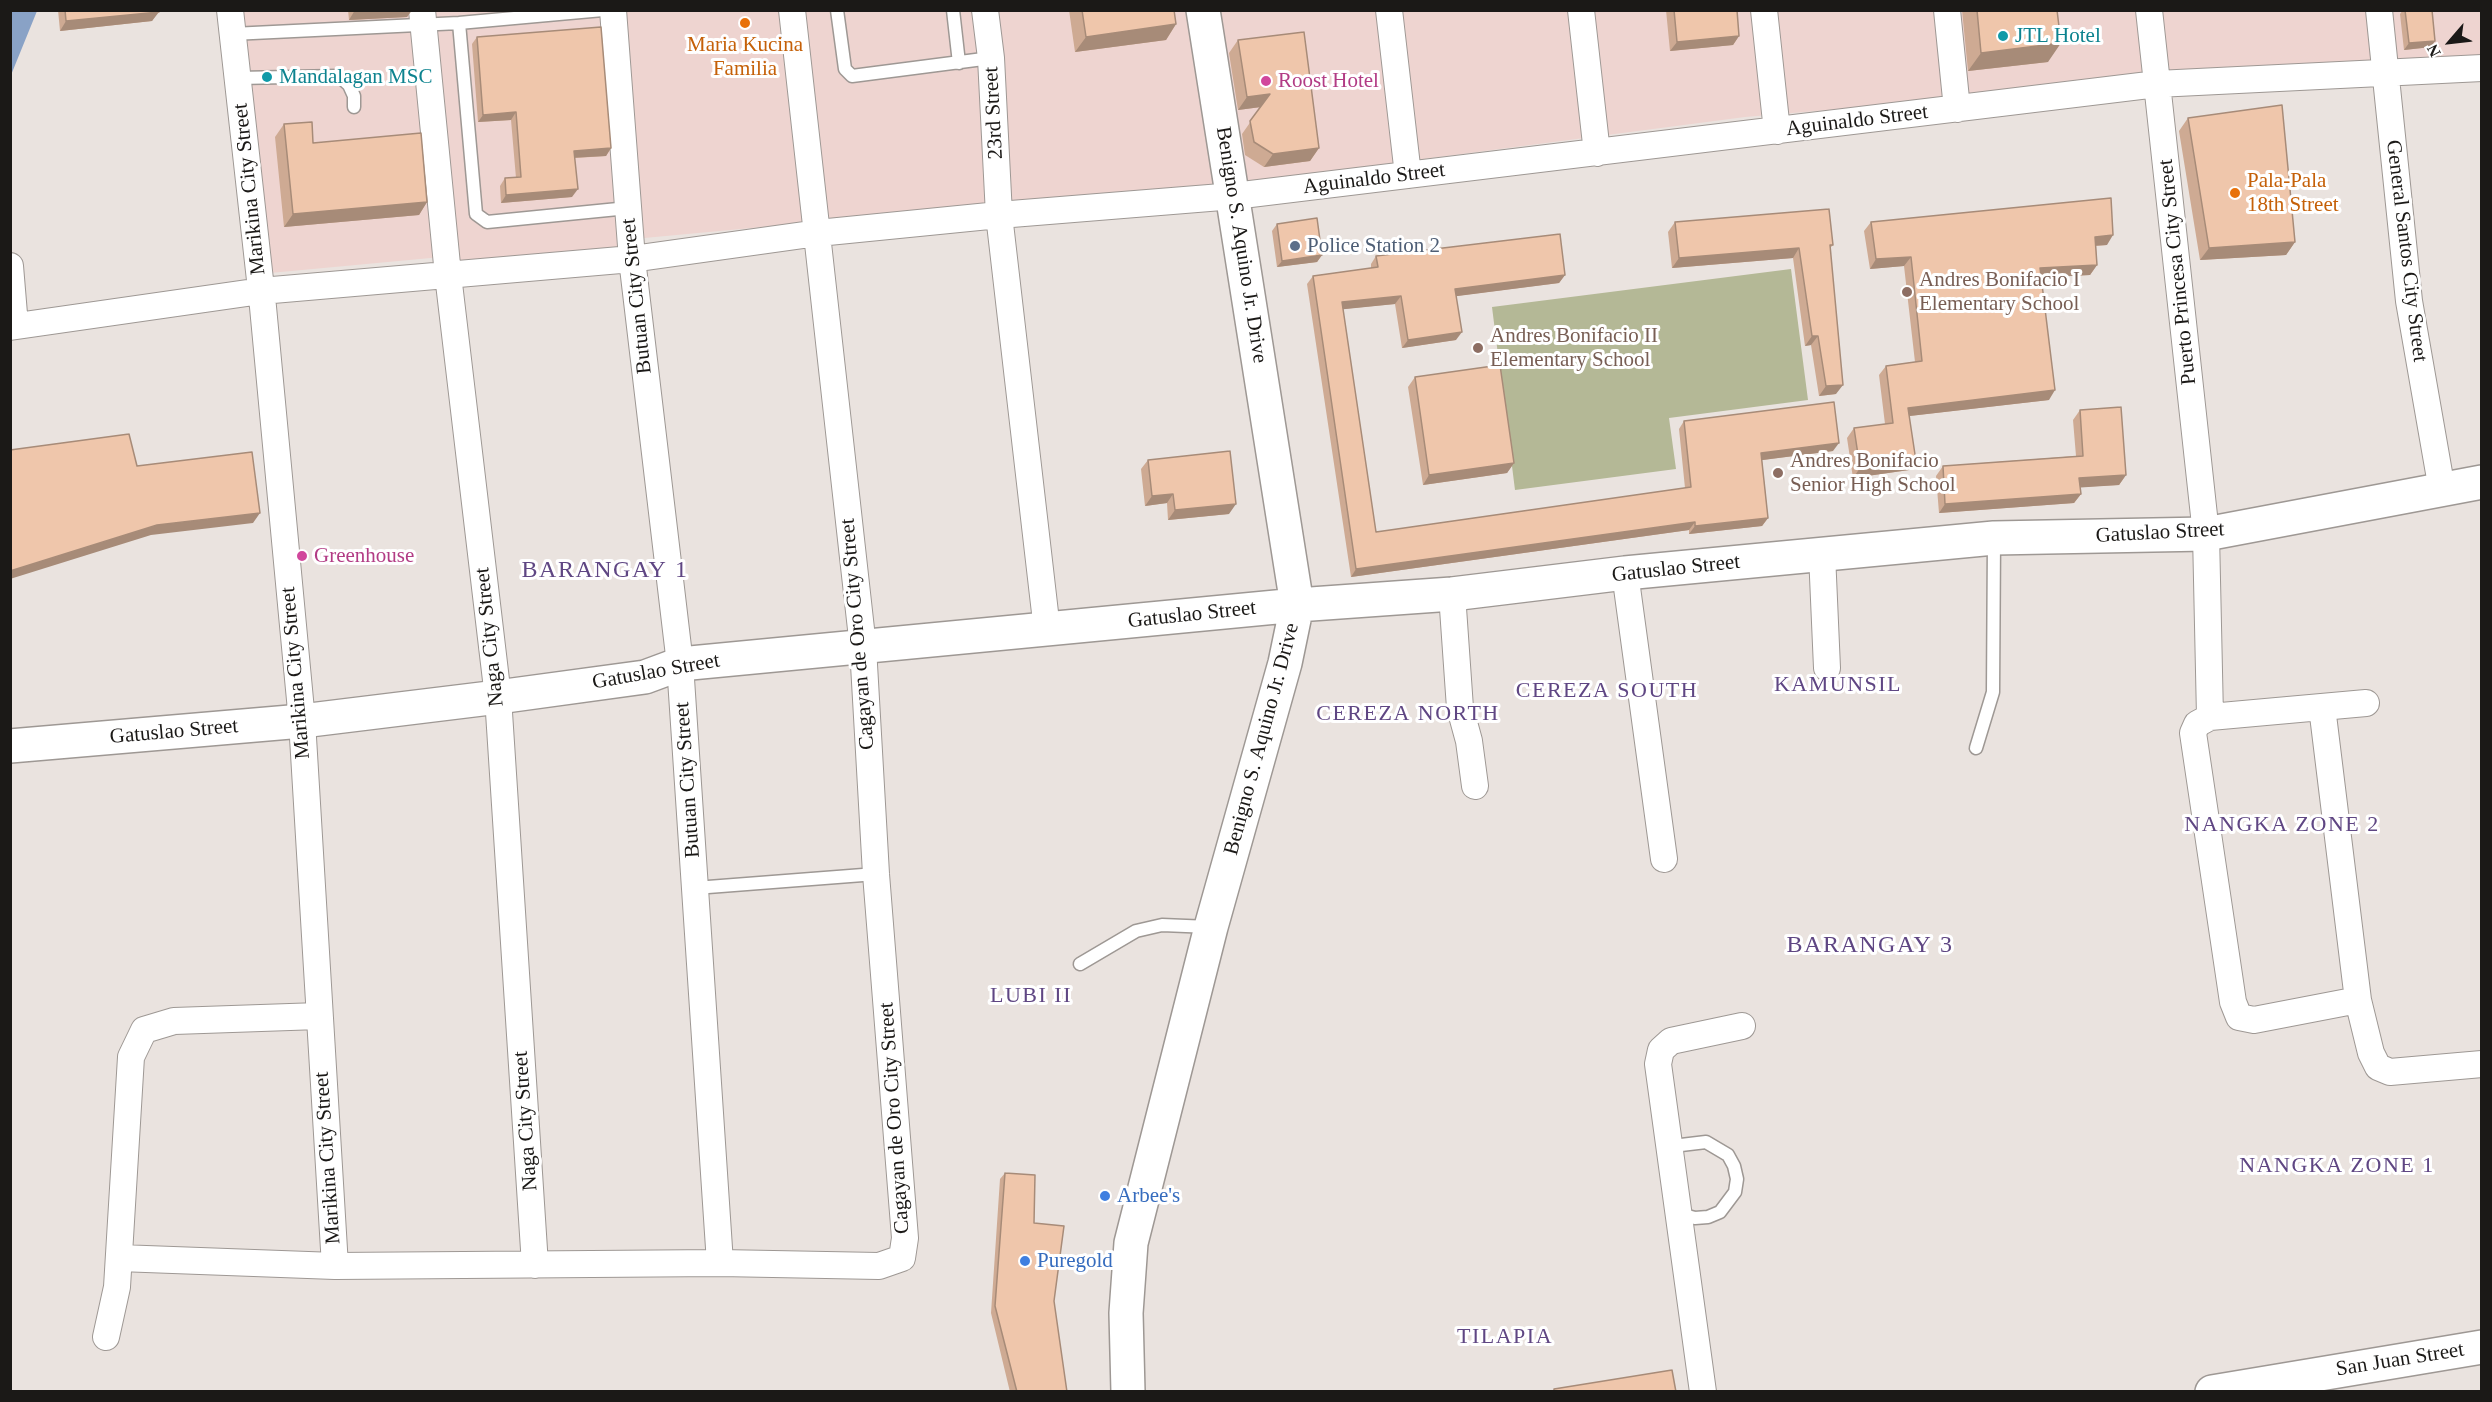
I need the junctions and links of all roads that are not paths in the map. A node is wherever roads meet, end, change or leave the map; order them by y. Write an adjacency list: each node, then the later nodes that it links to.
1 (603, 10): 16 (lane)
2 (612, 10): 29 (street, Butuan City Street)
3 (792, 10): 31 (street, Cagayan de Oro City Street)
4 (837, 10): 18 (lane)
5 (953, 10): 18 (lane)
6 (985, 10): 17 (street, 23rd Street)
7 (1203, 10): 28 (street, Benigno S. Aquino Jr. Drive)
8 (1389, 10): 27 (street)
9 (1581, 10): 26 (street)
10 (1764, 10): 25 (street)
11 (1947, 10): 24 (street)
12 (2149, 10): 22 (street, Puerto Princesa City Street)
13 (2379, 10): 20 (street, General Santos City Street)
14 (423, 17): 15 (lane); 16 (lane); 34 (street, Naga City Street)
15 (231, 22): 21 (street, Marikina City Street)
16 (459, 23): 29 (lane)
17 (991, 58): 18 (lane); 30 (street, 23rd Street)
18 (960, 63)
19 (2481, 68): 20 (street, Aguinaldo Street)
20 (2385, 72): 22 (street, Aguinaldo Street); 38 (street, General Santos City Street)
21 (238, 78): 23 (lane); 35 (street, Marikina City Street)
22 (2157, 84): 24 (street, Aguinaldo Street); 39 (street, Puerto Princesa City Street)
23 (354, 107)
24 (1957, 109): 25 (street, Aguinaldo Street)
25 (1777, 130): 26 (street, Aguinaldo Street)
26 (1597, 153): 27 (street, Aguinaldo Street)
27 (1408, 176): 28 (street, Aguinaldo Street)
28 (1234, 196): 30 (street, Aguinaldo Street); 44 (street, Benigno S. Aquino Jr. Drive)
29 (628, 208): 32 (street, Butuan City Street)
30 (999, 215): 31 (street, Aguinaldo Street); 45 (street, 23rd Street)
31 (818, 233): 32 (street, Aguinaldo Street); 46 (street, Cagayan de Oro City Street)
32 (632, 259): 34 (street, Aguinaldo Street); 47 (street, Butuan City Street)
33 (10, 266): 36 (street)
34 (448, 275): 35 (street, Aguinaldo Street); 49 (street, Naga City Street)
35 (261, 291): 36 (street, Aguinaldo Street); 53 (street, Marikina City Street)
36 (13, 327)
37 (2481, 482): 38 (street, Gatuslao Street)
38 (2442, 490): 39 (street, Gatuslao Street)
39 (2206, 534): 40 (street, Gatuslao Street); 52 (street, Puerto Princesa City Street)
40 (1994, 538): 41 (street, Gatuslao Street); 55 (lane)
41 (1822, 554): 42 (street, Gatuslao Street); 48 (street)
42 (1625, 573): 43 (street, Gatuslao Street); 57 (street)
43 (1452, 594): 44 (street, Gatuslao Street); 56 (street)
44 (1297, 605): 45 (street, Gatuslao Street); 60 (street, Benigno S. Aquino Jr. Drive)
45 (1047, 630): 46 (street, Gatuslao Street)
46 (862, 647): 47 (street, Gatuslao Street); 58 (street, Cagayan de Oro City Street)
47 (680, 664): 49 (street, Gatuslao Street); 59 (street, Butuan City Street)
48 (1827, 668)
49 (498, 697): 53 (street, Gatuslao Street); 70 (street, Naga City Street)
50 (2366, 703): 51 (street)
51 (2322, 708): 52 (street); 62 (street)
52 (2210, 717): 62 (street)
53 (302, 721): 54 (street, Gatuslao Street); 63 (street, Marikina City Street)
54 (10, 746)
55 (1976, 748)
56 (1475, 786)
57 (1664, 859)
58 (876, 874): 59 (lane); 69 (street, Cagayan de Oro City Street)
59 (695, 888): 69 (street, Butuan City Street)
60 (1211, 927): 61 (lane); 74 (street, Benigno S. Aquino Jr. Drive)
61 (1080, 964)
62 (2358, 1000): 65 (street)
63 (319, 1016): 68 (street); 71 (street, Marikina City Street)
64 (1742, 1026): 66 (street)
65 (2481, 1064)
66 (1670, 1155): 67 (street); 67 (lane)
67 (1680, 1214): 75 (street)
68 (119, 1258): 71 (street); 72 (street)
69 (720, 1263): 70 (street)
70 (535, 1265): 71 (street)
71 (335, 1266)
72 (106, 1337)
73 (2481, 1347): 76 (street, San Juan Street)
74 (1128, 1392)
75 (1703, 1392)
76 (2212, 1392)

